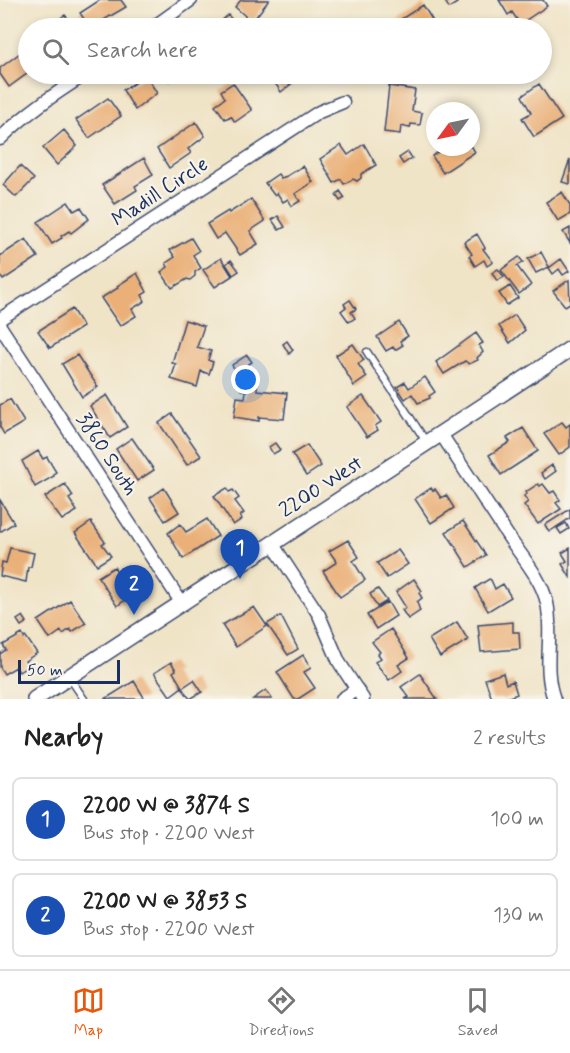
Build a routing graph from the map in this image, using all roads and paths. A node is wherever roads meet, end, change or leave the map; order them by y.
1 (191, 0) edge
2 (166, 18) edge
3 (71, 84) edge
4 (343, 102) dead end
5 (0, 139) edge
6 (0, 319) edge
7 (0, 326) edge
8 (570, 350) edge
9 (367, 352) dead end
10 (441, 434) junction
11 (427, 444) junction
12 (272, 543) junction
13 (181, 603) junction
14 (69, 677) junction
15 (360, 694) edge
16 (35, 699) edge
17 (84, 699) edge
18 (342, 699) edge
19 (554, 699) edge

1 - 2 street
3 - 5 street
4 - 6 street, Madill Circle
7 - 13 street, 3860 South
8 - 10 street, 2200 West
9 - 11 lane
10 - 11 street, 2200 West
10 - 19 street
11 - 12 street, 2200 West
12 - 13 street, 2200 West
12 - 15 street
13 - 14 street, 2200 West
14 - 16 street, 2200 West
14 - 17 lane
15 - 18 street

